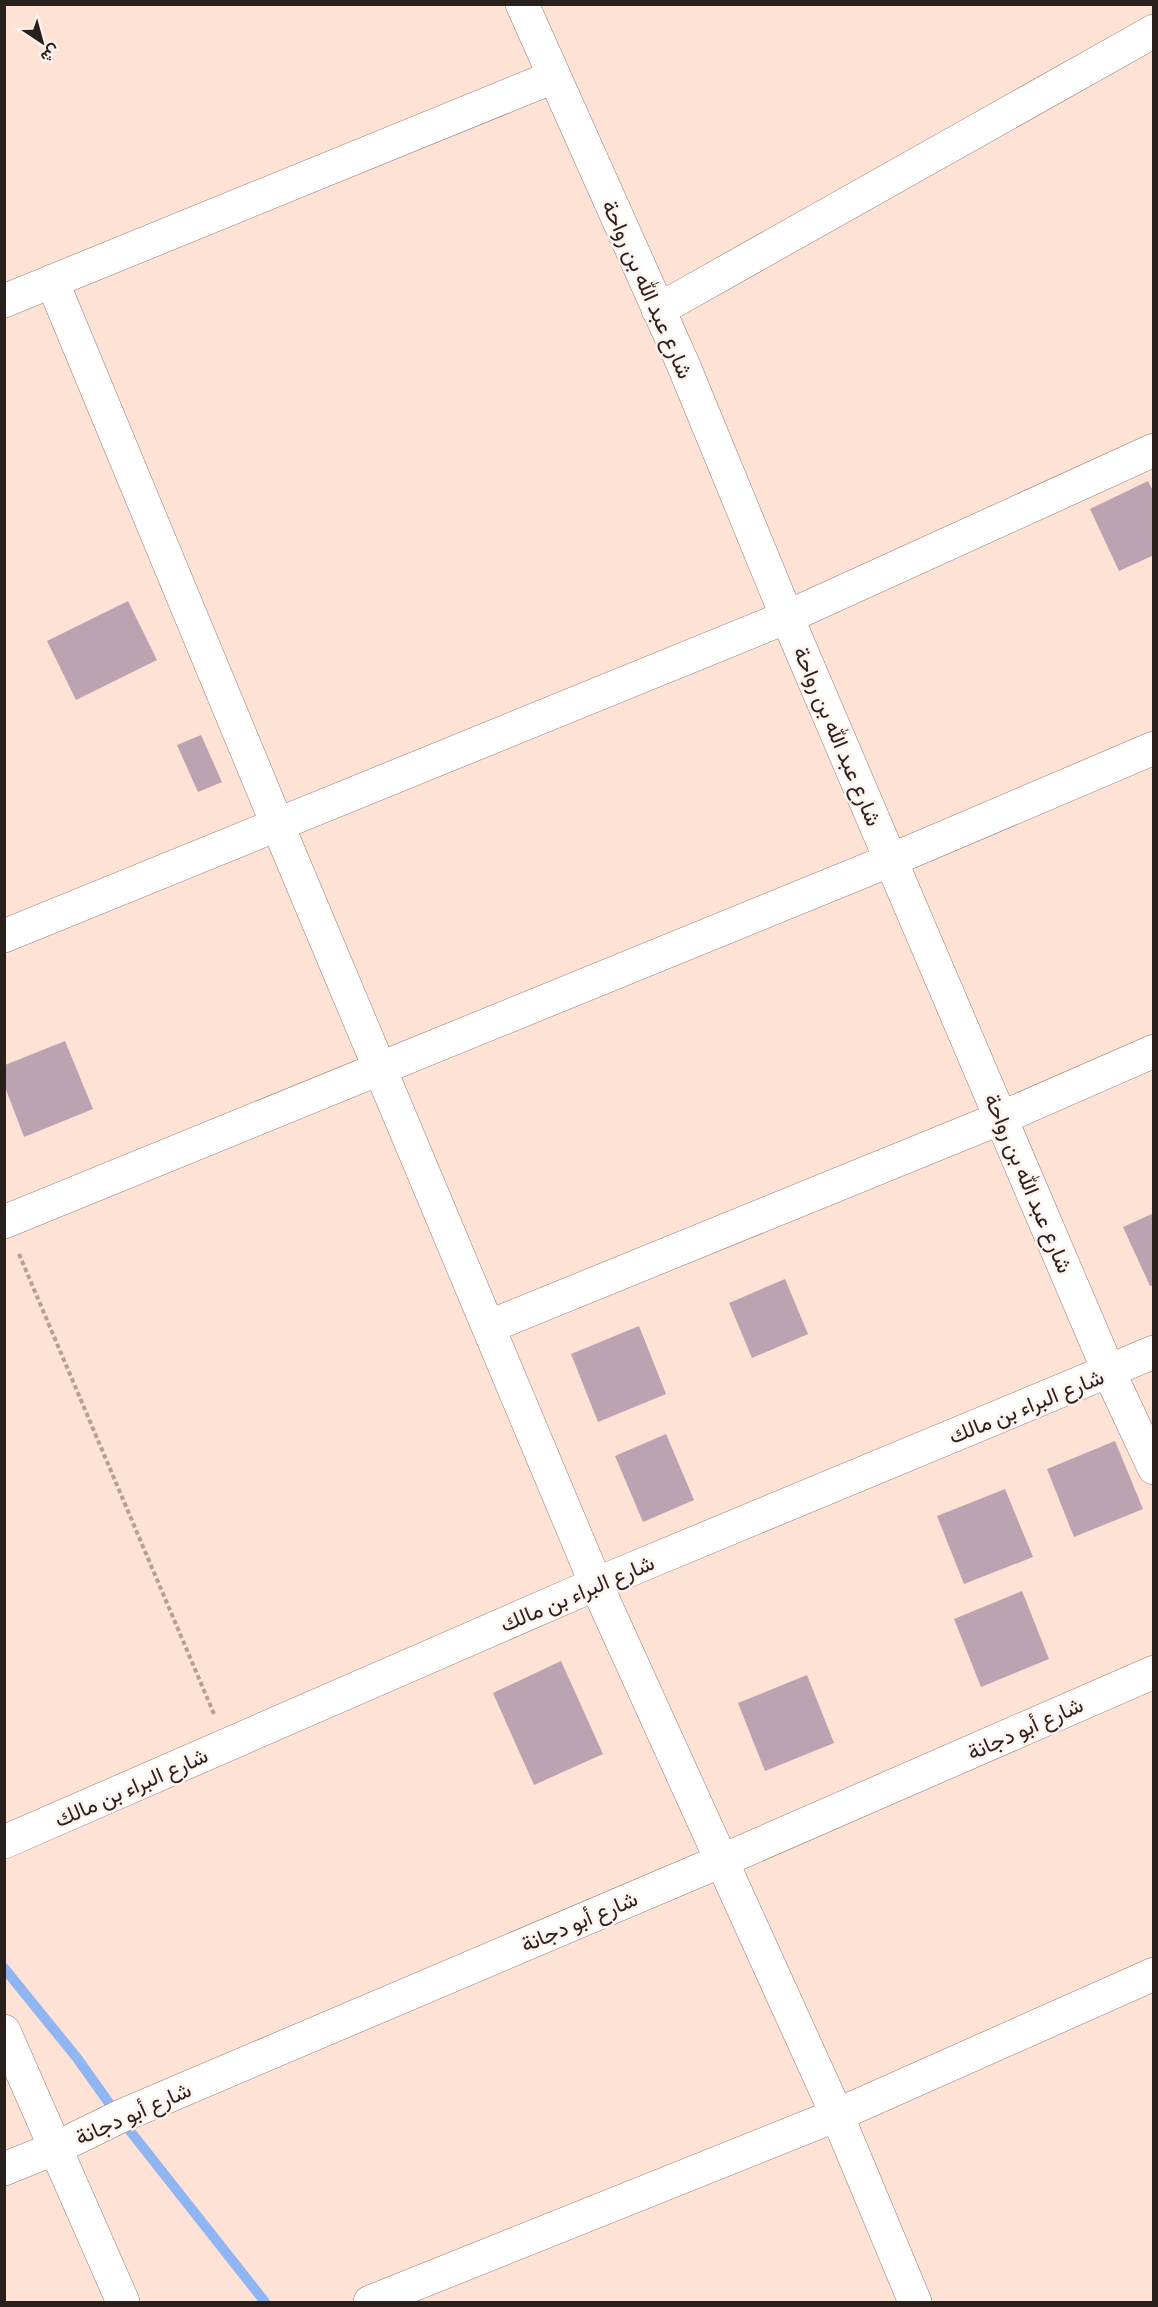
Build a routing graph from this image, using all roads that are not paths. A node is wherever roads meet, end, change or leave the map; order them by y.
1 (522, 4) edge
2 (1154, 31) edge
3 (553, 77) junction
4 (52, 281) junction
5 (4, 301) edge
6 (658, 310) junction
7 (1154, 450) edge
8 (787, 617) junction
9 (1154, 748) edge
10 (278, 826) junction
11 (891, 860) junction
12 (4, 936) edge
13 (1154, 1051) edge
14 (380, 1069) junction
15 (1001, 1118) junction
16 (5, 1222) edge
17 (488, 1327) junction
18 (1154, 1352) edge
19 (1109, 1372) junction
20 (1154, 1468) edge
21 (596, 1584) junction
22 (1154, 1672) edge
23 (4, 1842) edge
24 (721, 1861) junction
25 (1154, 1974) edge
26 (4, 2031) edge
27 (837, 2115) junction
28 (56, 2148) junction
29 (4, 2169) edge
30 (123, 2302) edge
31 (370, 2302) edge
32 (915, 2302) edge

1 - 3 street, شارع عبد الله بن رواحة
2 - 6 street
3 - 4 street
3 - 6 street, شارع عبد الله بن رواحة
4 - 5 street
4 - 10 street
6 - 8 street, شارع عبد الله بن رواحة
7 - 8 street
8 - 10 street
8 - 11 street, شارع عبد الله بن رواحة
9 - 11 street
10 - 12 street
10 - 14 street
11 - 14 street
11 - 15 street, شارع عبد الله بن رواحة
13 - 15 street
14 - 16 street
14 - 17 street
15 - 17 street
15 - 19 street, شارع عبد الله بن رواحة
17 - 21 street
18 - 19 street, شارع البراء بن مالك
19 - 20 street, شارع عبد الله بن رواحة
19 - 21 street, شارع البراء بن مالك
21 - 23 street, شارع البراء بن مالك
21 - 24 street
22 - 24 street, شارع أبو دجانة
24 - 27 street
24 - 28 street, شارع أبو دجانة
25 - 27 street
26 - 28 street
27 - 31 street
27 - 32 street
28 - 29 street, شارع أبو دجانة
28 - 30 street

